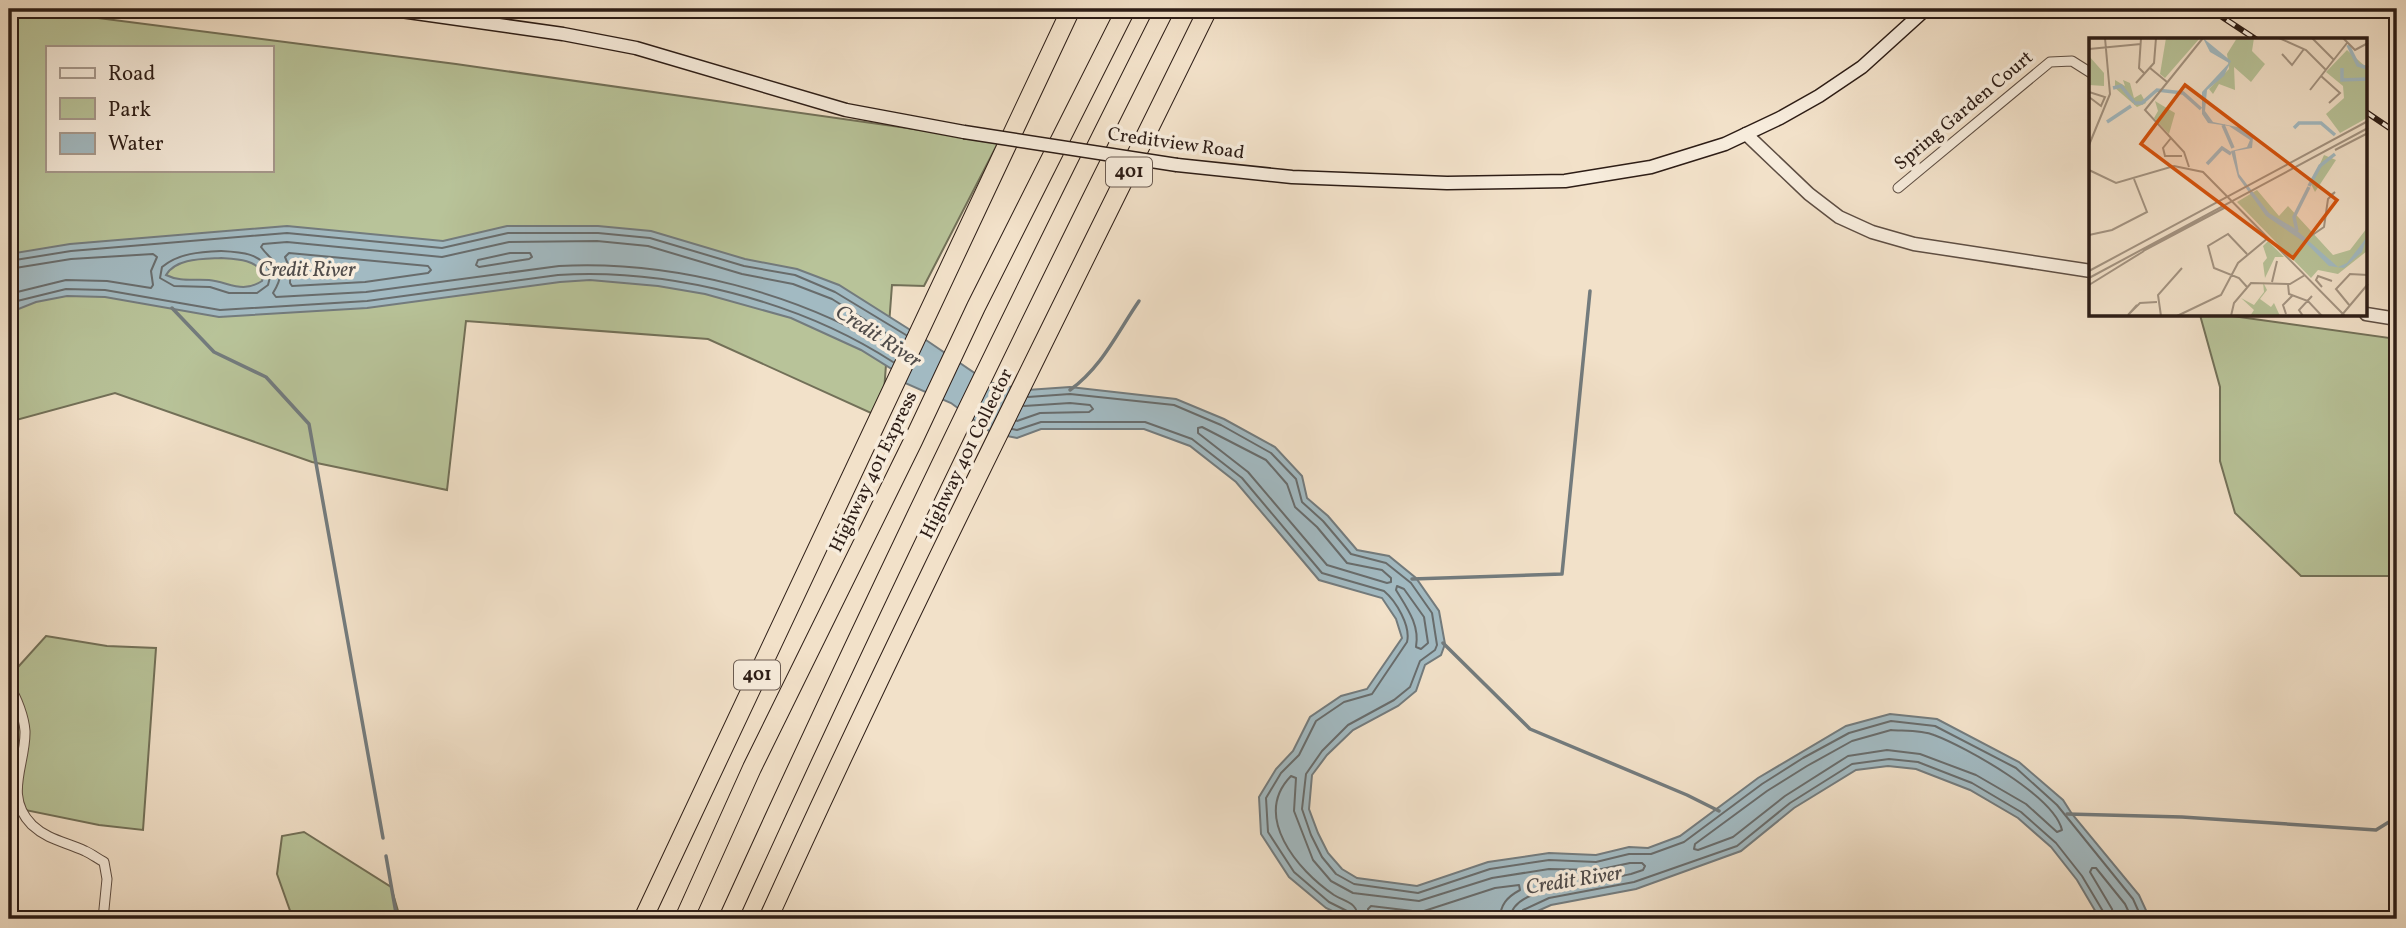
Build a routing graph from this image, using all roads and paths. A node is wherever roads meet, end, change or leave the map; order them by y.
1 (387, 9) edge
2 (1074, 9) edge
3 (1126, 9) edge
4 (1166, 9) edge
5 (1208, 9) edge
6 (1926, 9) edge
7 (415, 10) edge
8 (2089, 72) edge
9 (1746, 134) junction
10 (1898, 188) dead end
11 (2089, 271) edge
12 (2368, 314) edge
13 (2397, 319) edge
14 (9, 685) edge
15 (13, 775) edge
16 (103, 919) edge
17 (643, 919) edge
18 (684, 919) edge
19 (728, 919) edge
20 (768, 919) edge

1 - 7 main road, Creditview Road
2 - 17 highway, 401
3 - 18 highway, Highway 401 Express / 401
4 - 19 highway, 401
5 - 20 highway, Highway 401 Collector / 401
6 - 9 main road, Creditview Road
7 - 9 main road, Creditview Road, bridge
8 - 10 street, Spring Garden Court
9 - 11 main road
12 - 13 main road
14 - 15 street
15 - 16 street

